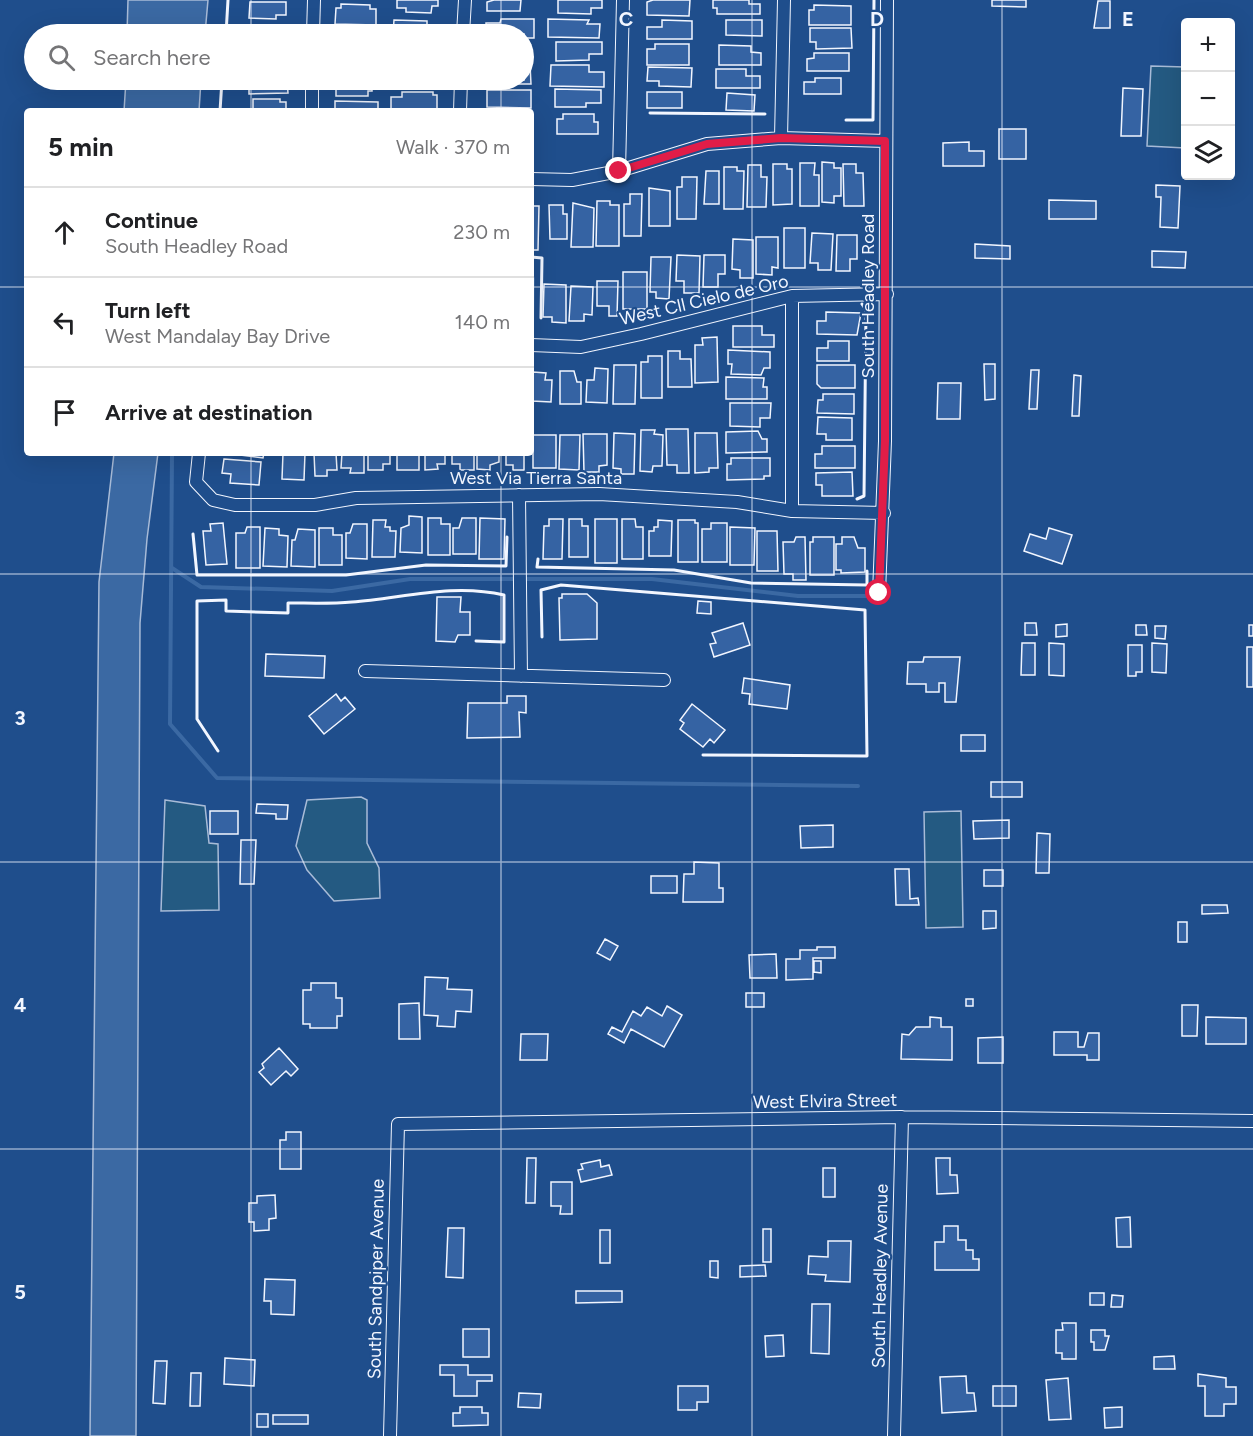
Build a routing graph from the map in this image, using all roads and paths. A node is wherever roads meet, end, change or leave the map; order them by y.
1 (314, 0) edge
2 (465, 0) edge
3 (623, 0) edge
4 (784, 0) edge
5 (887, 0) edge
6 (313, 24) edge
7 (464, 24) edge
8 (312, 90) edge
9 (461, 90) edge
10 (312, 108) edge
11 (460, 108) edge
12 (781, 138) junction
13 (885, 141) junction
14 (619, 171) junction
15 (534, 179) edge
16 (887, 294) junction
17 (792, 296) junction
18 (534, 345) edge
19 (199, 456) edge
20 (519, 495) junction
21 (792, 512) junction
22 (884, 513) junction
23 (879, 593) dead end
24 (365, 670) dead end
25 (521, 676) junction
26 (664, 680) dead end
27 (902, 1118) junction
28 (1253, 1121) edge
29 (398, 1124) joint
30 (390, 1436) edge
31 (894, 1436) edge

1 - 6 street
2 - 7 street
3 - 14 street
4 - 12 street
5 - 13 street, South Headley Road
8 - 10 street
9 - 11 street
12 - 13 street
12 - 14 street
13 - 16 street, South Headley Road
14 - 15 street
16 - 17 street, West Cll Cielo de Oro
16 - 22 street, South Headley Road
17 - 18 street, West Cll Cielo de Oro
17 - 21 street
19 - 20 street, West Via Tierra Santa
20 - 21 street, West Via Tierra Santa
20 - 25 street
21 - 22 street, West Via Tierra Santa
22 - 23 street, South Headley Road
24 - 25 street
25 - 26 street
27 - 28 street, West Elvira Street
27 - 29 street, West Elvira Street
27 - 31 street, South Headley Avenue
29 - 30 street, South Sandpiper Avenue

